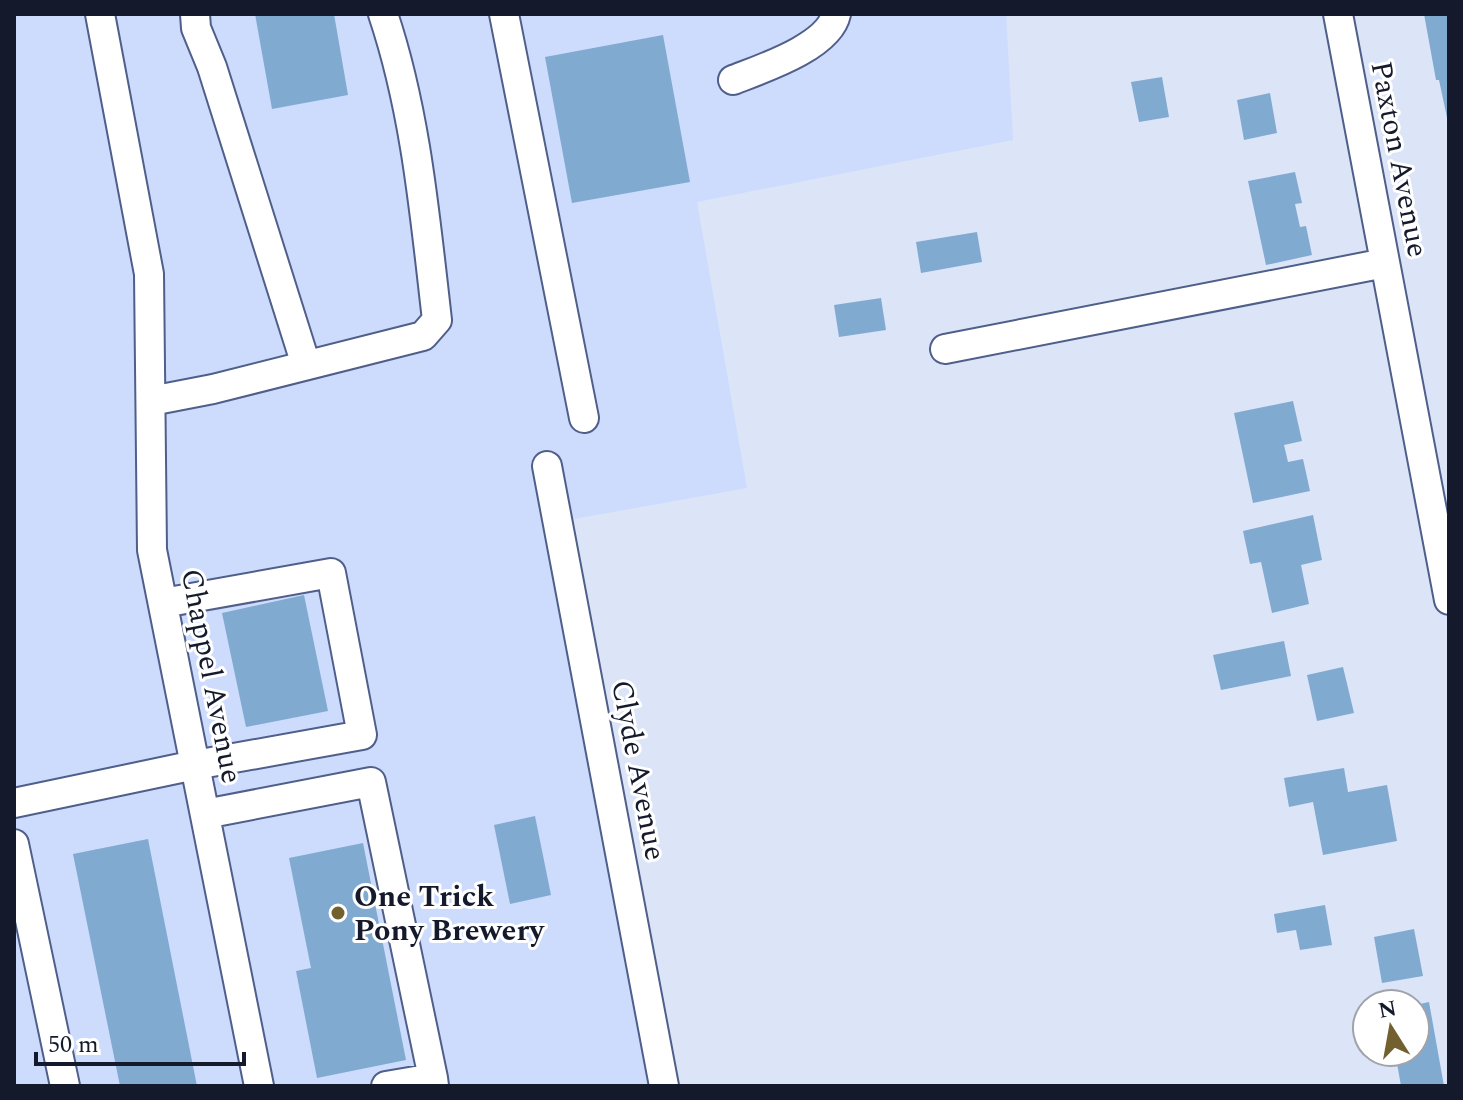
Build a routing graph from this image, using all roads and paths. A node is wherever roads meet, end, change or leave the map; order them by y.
1 (100, 14) edge
2 (195, 14) edge
3 (383, 14) edge
4 (504, 14) edge
5 (836, 14) edge
6 (1338, 14) edge
7 (733, 80) dead end
8 (1385, 263) junction
9 (945, 349) dead end
10 (306, 365) junction
11 (151, 401) junction
12 (584, 418) dead end
13 (547, 466) dead end
14 (1449, 600) edge
15 (163, 603) junction
16 (195, 765) junction
17 (14, 803) edge
18 (205, 814) junction
19 (14, 844) edge
20 (434, 1082) edge
21 (65, 1086) edge
22 (259, 1086) edge
23 (386, 1086) edge
24 (664, 1086) edge

1 - 11 street, Chappel Avenue
2 - 10 street
3 - 10 street
4 - 12 street
5 - 7 street
6 - 8 street, Paxton Avenue
8 - 9 street
8 - 14 street, Paxton Avenue
10 - 11 street
11 - 15 street, Chappel Avenue
13 - 24 street, Clyde Avenue
15 - 16 street, Chappel Avenue
15 - 16 street
16 - 17 street
16 - 18 street, Chappel Avenue
18 - 20 street
18 - 22 street, Chappel Avenue
19 - 21 street
20 - 23 street

